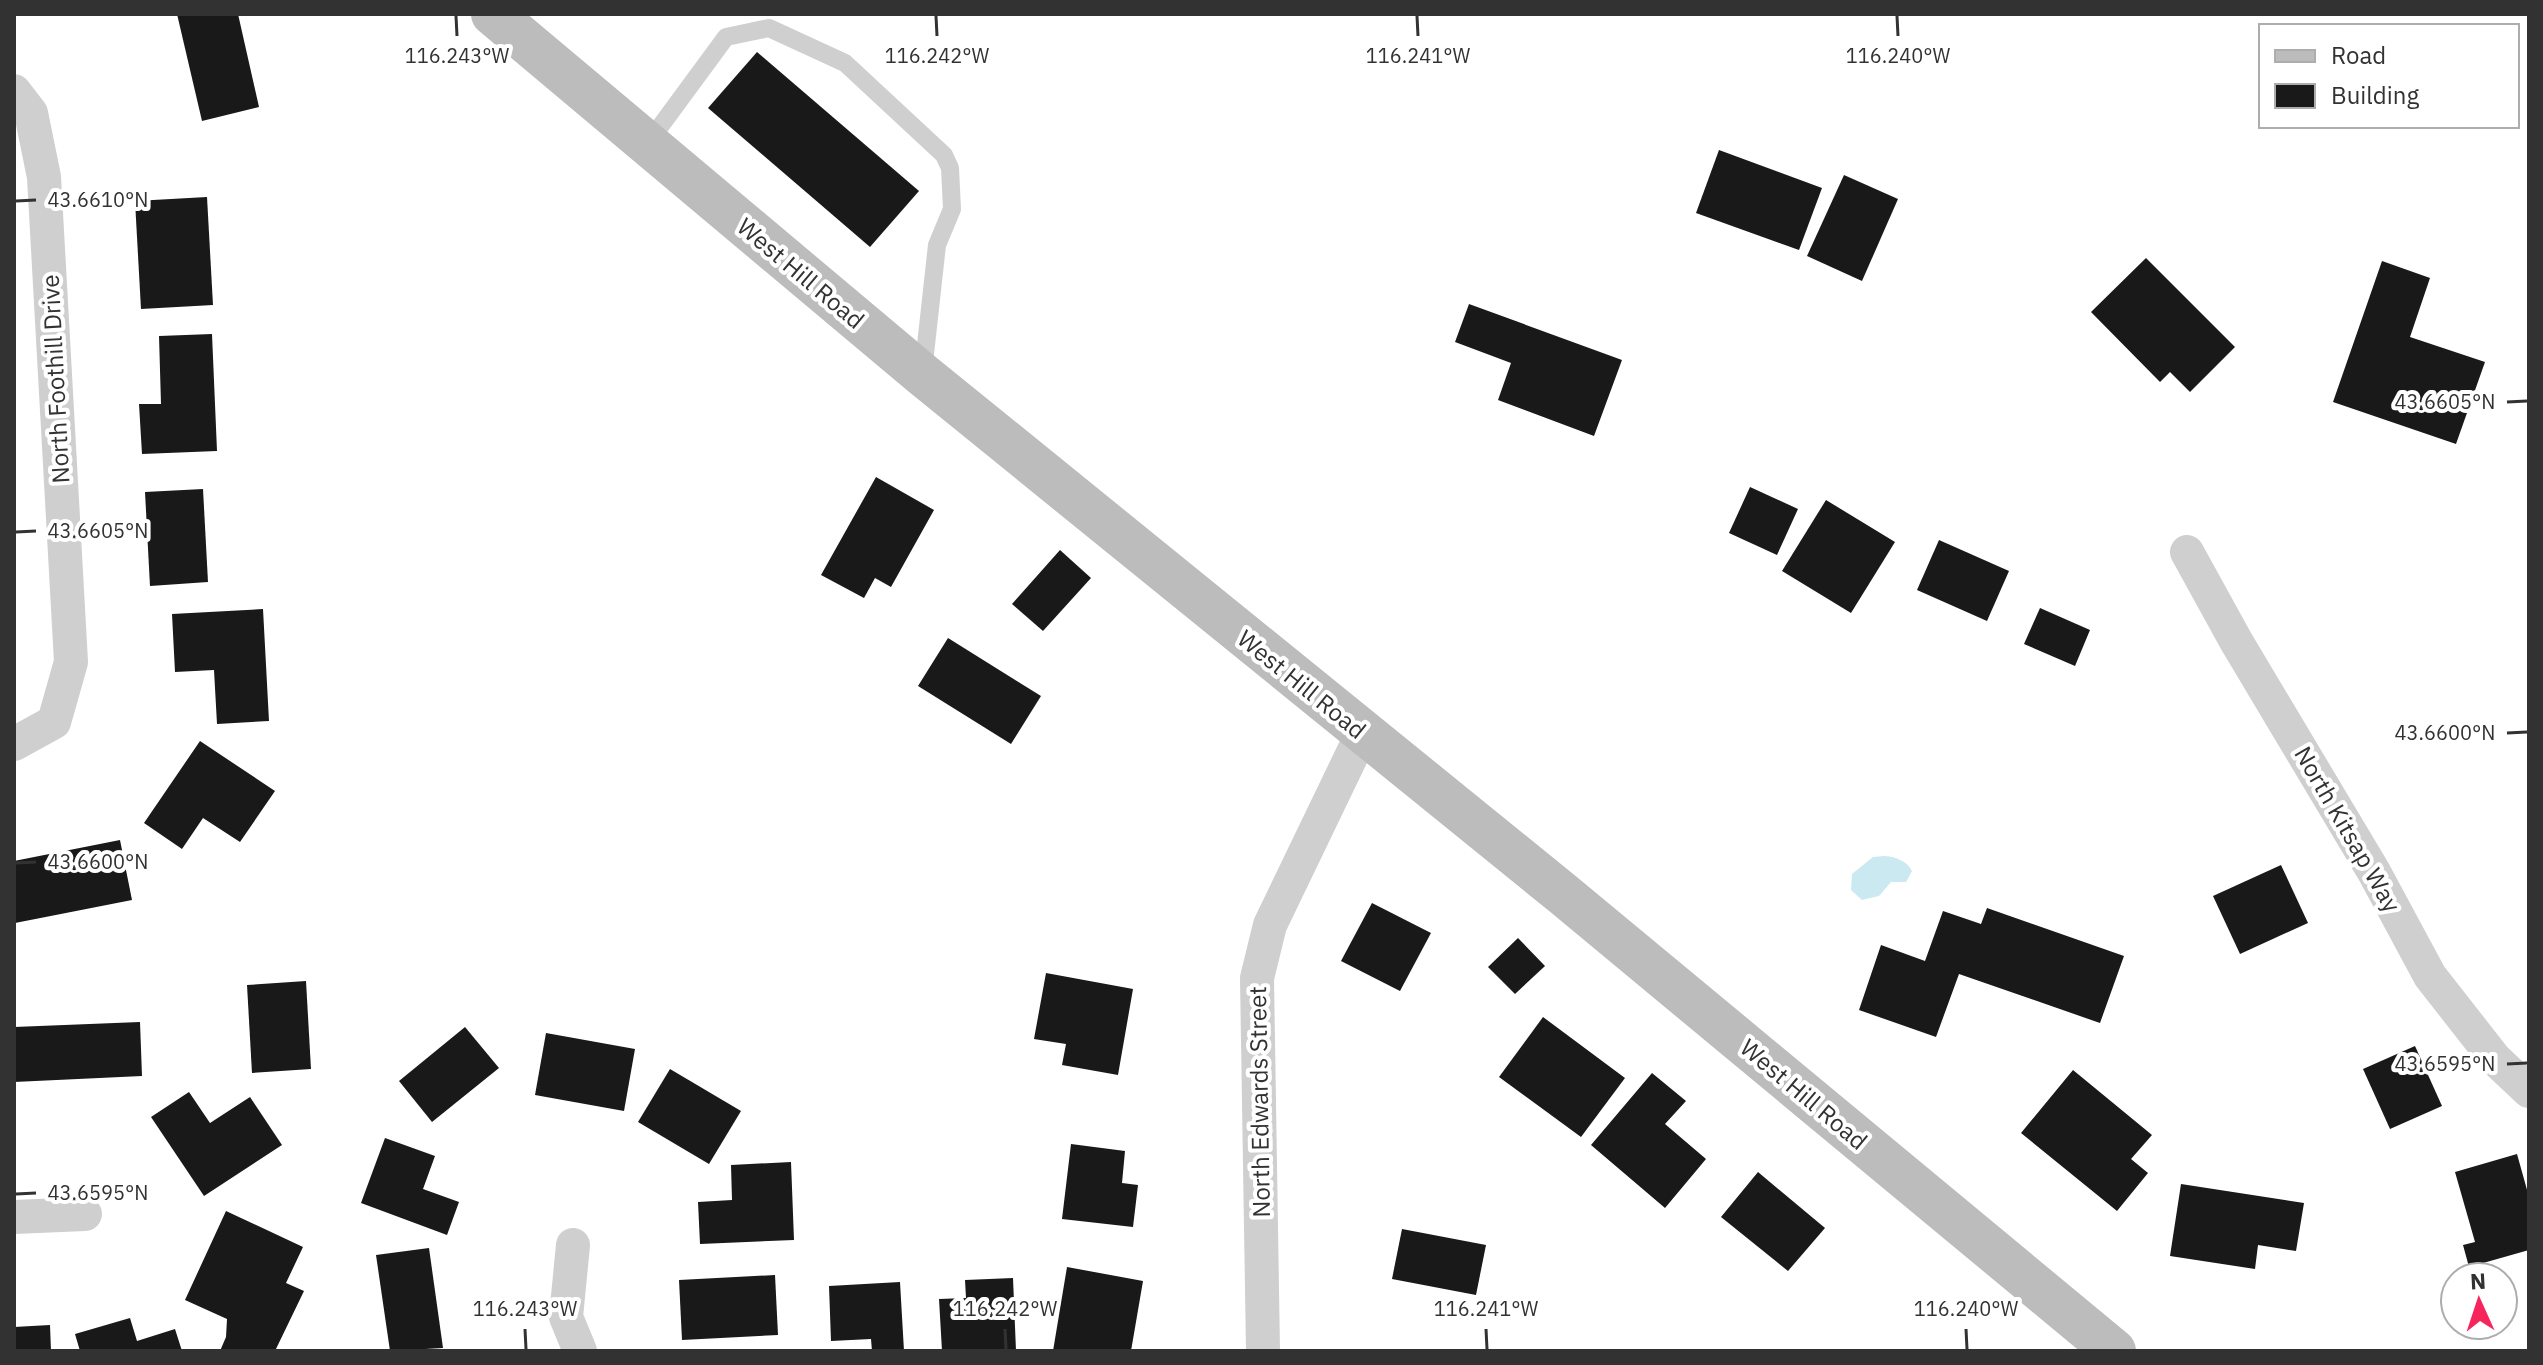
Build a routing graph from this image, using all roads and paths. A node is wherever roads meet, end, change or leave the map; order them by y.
1 (493, 14) edge
2 (14, 91) edge
3 (648, 143) junction
4 (923, 375) junction
5 (2187, 552) dead end
6 (1363, 732) junction
7 (14, 744) edge
8 (2529, 1091) edge
9 (85, 1214) dead end
10 (14, 1217) edge
11 (573, 1245) dead end
12 (580, 1351) edge
13 (1263, 1351) edge
14 (2114, 1351) edge

1 - 3 street, West Hill Road
2 - 7 street, North Foothill Drive
3 - 4 street, West Hill Road
3 - 4 lane
4 - 6 street, West Hill Road
5 - 8 street, North Kitsap Way
6 - 13 street, North Edwards Street
6 - 14 street, West Hill Road
9 - 10 street
11 - 12 street

